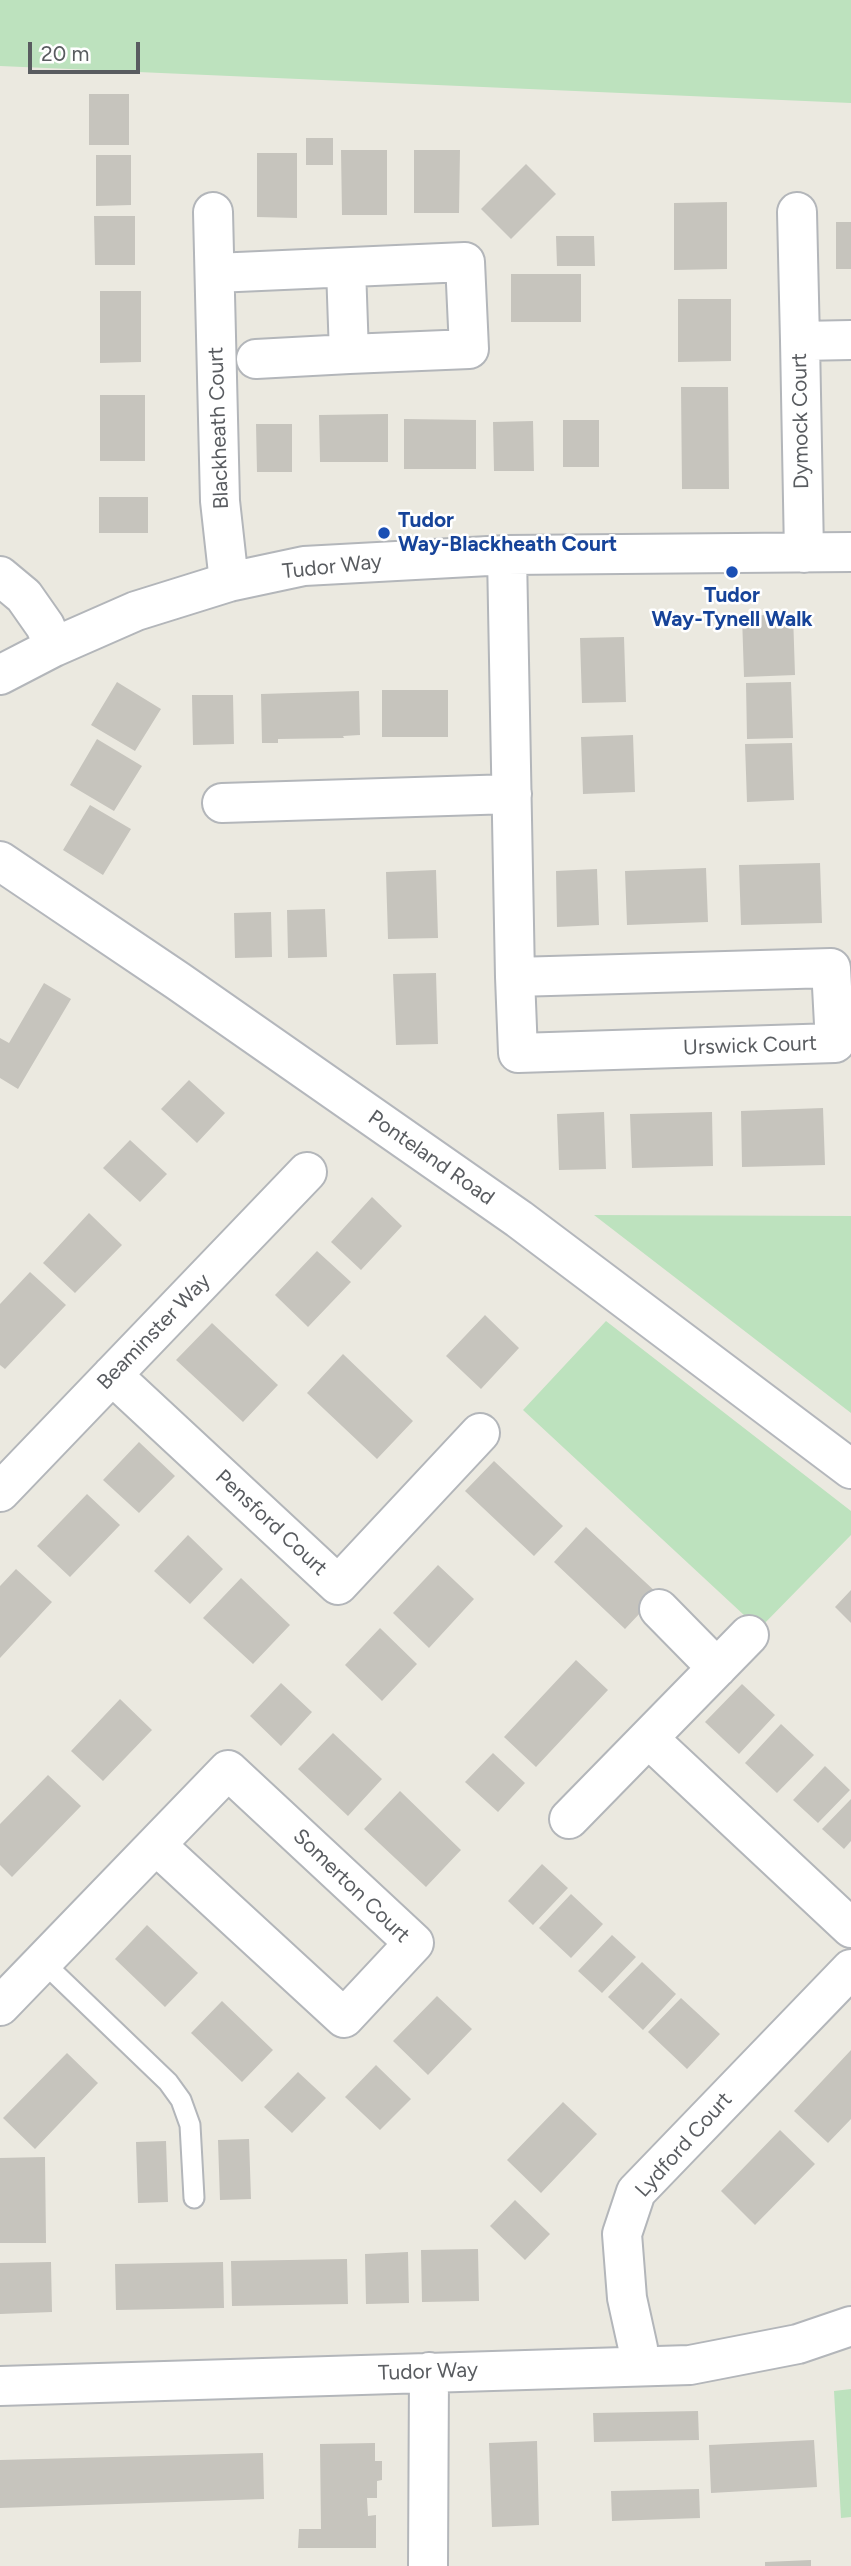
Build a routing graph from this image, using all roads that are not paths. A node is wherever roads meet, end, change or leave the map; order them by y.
1 (213, 212) dead end
2 (797, 212) dead end
3 (345, 268) junction
4 (215, 273) junction
5 (851, 340) edge
6 (800, 341) junction
7 (349, 354) junction
8 (256, 359) dead end
9 (851, 552) edge
10 (804, 553) junction
11 (507, 555) junction
12 (0, 576) edge
13 (229, 582) junction
14 (54, 647) junction
15 (0, 675) edge
16 (512, 794) junction
17 (222, 803) dead end
18 (0, 861) edge
19 (515, 977) junction
20 (307, 1172) dead end
21 (112, 1375) junction
22 (481, 1433) dead end
23 (851, 1469) edge
24 (0, 1492) edge
25 (659, 1609) dead end
26 (749, 1635) dead end
27 (717, 1668) junction
28 (649, 1739) junction
29 (569, 1819) dead end
30 (156, 1845) junction
31 (851, 1928) edge
32 (43, 1961) junction
33 (851, 1969) edge
34 (0, 2006) edge
35 (194, 2198) dead end
36 (851, 2326) edge
37 (639, 2366) junction
38 (429, 2372) junction
39 (0, 2386) edge
40 (428, 2566) edge

1 - 4 street, Blackheath Court
2 - 6 street
3 - 4 street
3 - 7 street
3 - 7 street
4 - 13 street, Blackheath Court
5 - 6 street, Dymock Court
6 - 10 street, Dymock Court
7 - 8 street
9 - 10 street, Tudor Way
10 - 11 street, Tudor Way
11 - 13 street, Tudor Way
11 - 16 street, Urswick Court
12 - 14 street
13 - 14 street, Tudor Way
14 - 15 street, Tudor Way
16 - 17 street
16 - 19 street, Urswick Court
18 - 23 street, Ponteland Road
19 - 19 street, Urswick Court
20 - 21 street, Beaminster Way
21 - 22 street, Pensford Court
21 - 24 street, Beaminster Way
25 - 27 street
26 - 27 street
27 - 28 street
28 - 29 street
28 - 31 street
30 - 30 street, Somerton Court
30 - 32 street, Somerton Court
32 - 34 street, Somerton Court
32 - 35 lane
33 - 37 street, Lydford Court
36 - 37 street, Tudor Way
37 - 38 street, Tudor Way
38 - 39 street, Tudor Way
38 - 40 street

